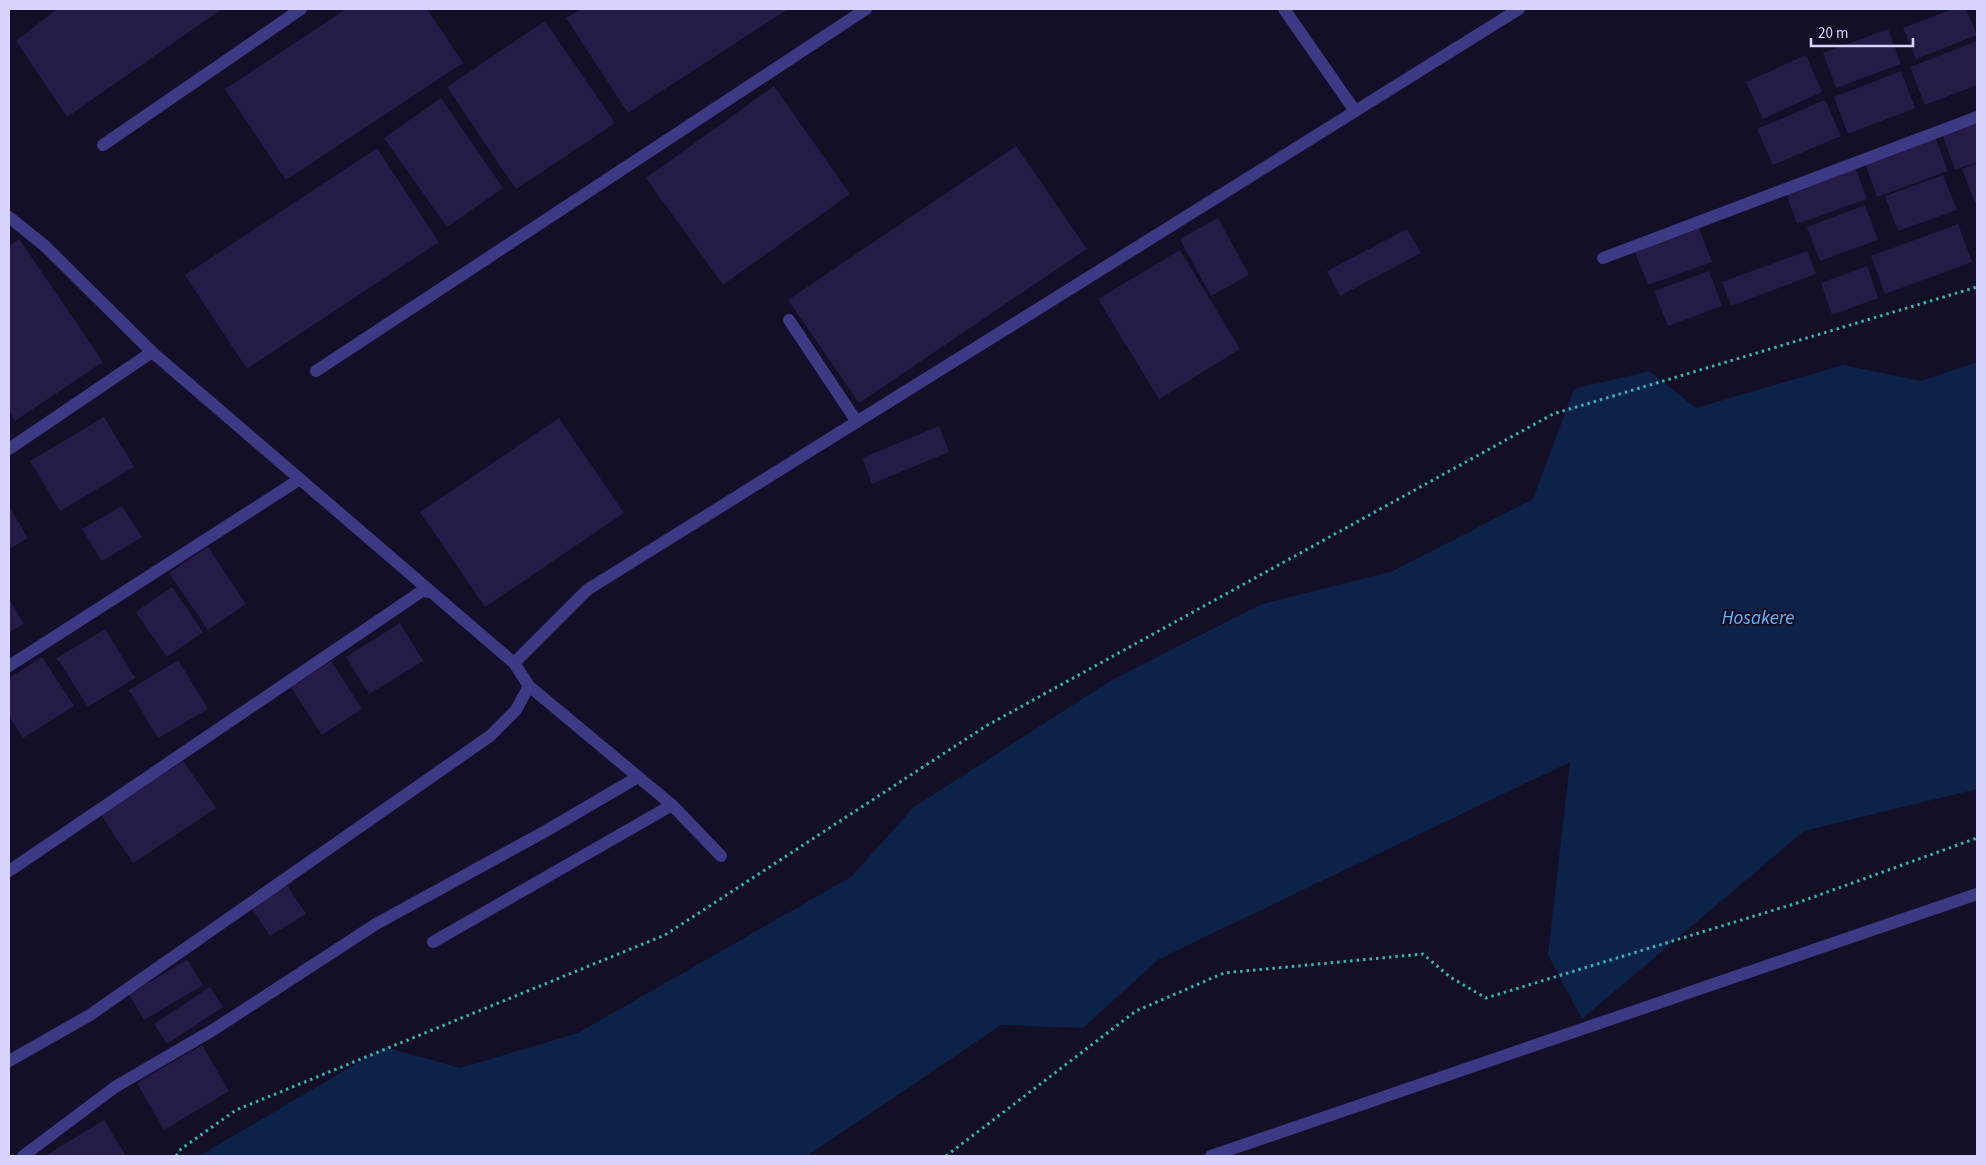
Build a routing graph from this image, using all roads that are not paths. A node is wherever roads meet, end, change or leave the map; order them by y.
1 (301, 9) edge
2 (866, 9) edge
3 (1284, 9) edge
4 (1519, 9) edge
5 (1355, 111) junction
6 (1977, 117) edge
7 (103, 144) dead end
8 (9, 218) edge
9 (1603, 258) dead end
10 (789, 320) dead end
11 (152, 352) junction
12 (316, 371) dead end
13 (857, 422) junction
14 (9, 449) edge
15 (300, 479) junction
16 (430, 592) junction
17 (514, 663) junction
18 (9, 666) edge
19 (529, 686) junction
20 (638, 777) junction
21 (672, 805) junction
22 (720, 856) dead end
23 (9, 871) edge
24 (1977, 894) edge
25 (433, 942) dead end
26 (9, 1061) edge
27 (23, 1156) edge
28 (1211, 1156) edge

1 - 7 street
2 - 12 street
3 - 5 street
4 - 5 street
5 - 13 street
6 - 9 street
8 - 11 street
10 - 13 street
11 - 14 street
11 - 15 street
13 - 17 street
15 - 16 street
15 - 18 street
16 - 17 street
16 - 23 street
17 - 19 street
19 - 20 street
19 - 26 street
20 - 21 street
20 - 27 street
21 - 22 street
21 - 25 street
24 - 28 street

